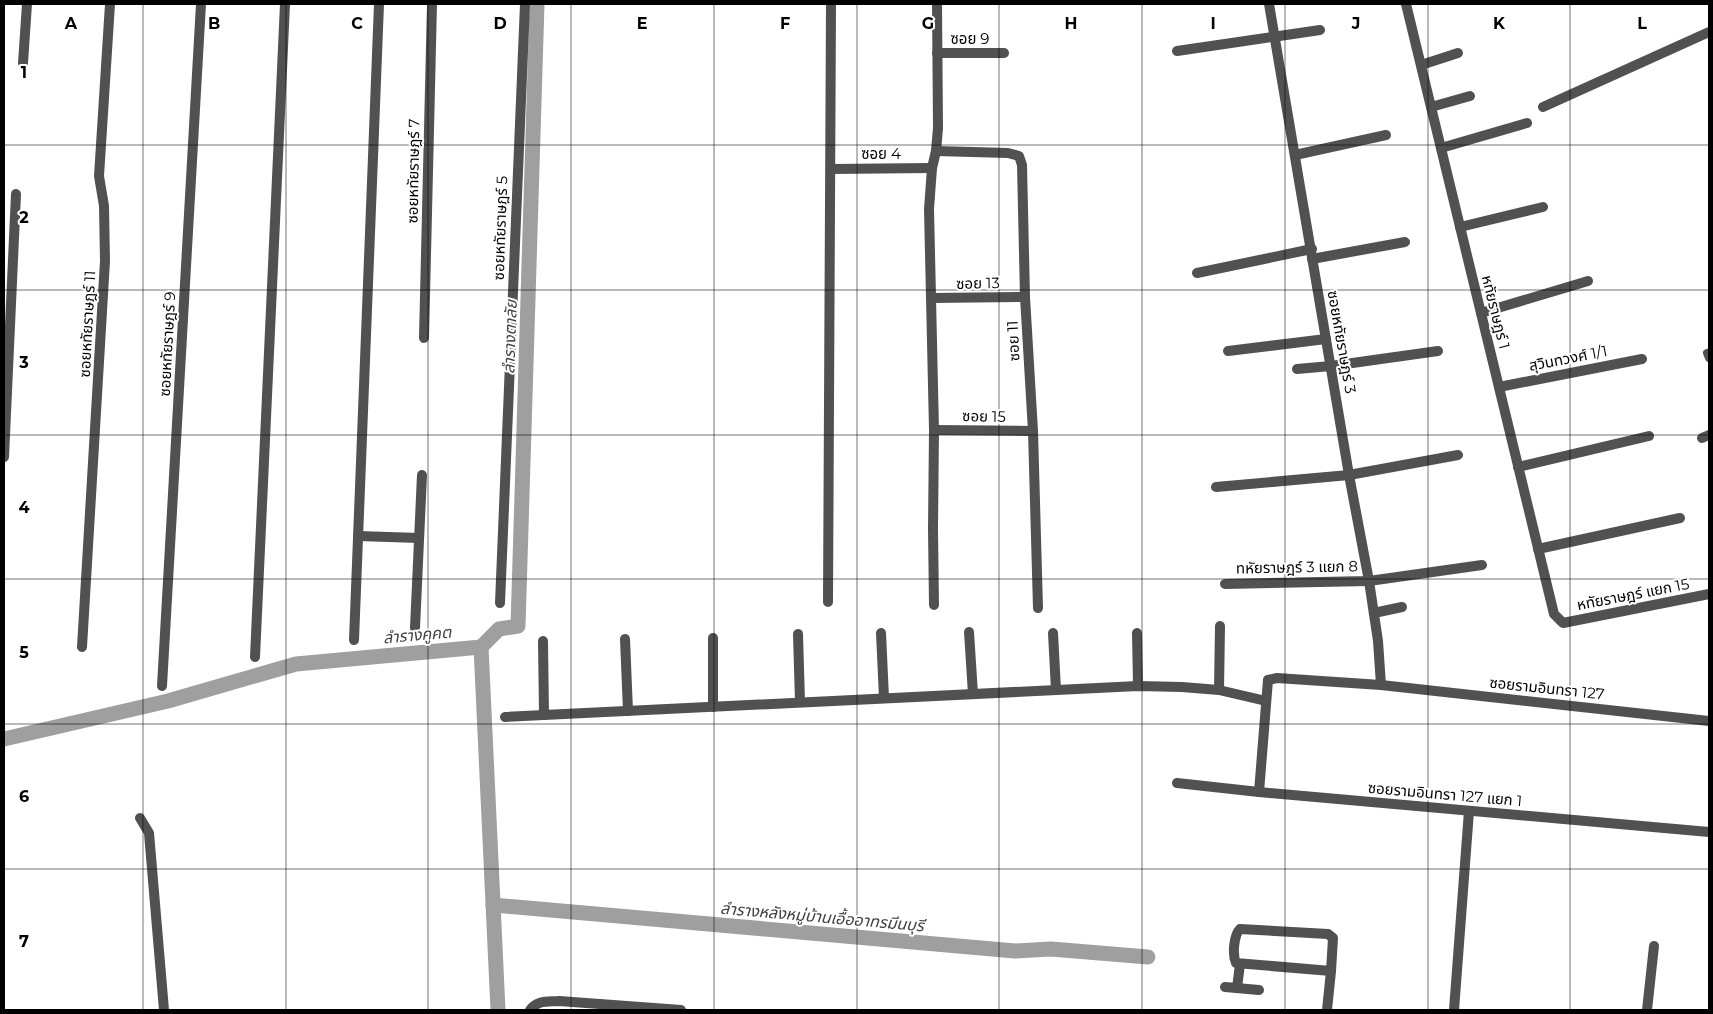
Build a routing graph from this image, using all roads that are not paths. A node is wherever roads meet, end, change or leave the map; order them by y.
1 (27, 4) edge
2 (110, 4) edge
3 (201, 4) edge
4 (286, 4) edge
5 (379, 4) edge
6 (432, 4) edge
7 (525, 4) edge
8 (831, 4) edge
9 (937, 4) edge
10 (1268, 4) edge
11 (1406, 4) edge
12 (1320, 30) dead end
13 (1709, 32) edge
14 (1274, 37) junction
15 (1177, 51) dead end
16 (937, 53) junction
17 (1004, 53) dead end
18 (1458, 53) dead end
19 (23, 63) dead end
20 (1421, 65) junction
21 (1470, 96) dead end
22 (1431, 107) junction
23 (1543, 107) dead end
24 (1527, 123) dead end
25 (1386, 136) dead end
26 (1441, 148) junction
27 (936, 151) junction
28 (1295, 155) junction
29 (831, 168) junction
30 (932, 168) junction
31 (16, 194) dead end
32 (1543, 207) dead end
33 (1460, 227) junction
34 (1405, 242) dead end
35 (1312, 254) junction
36 (1197, 273) dead end
37 (1588, 281) dead end
38 (1026, 297) junction
39 (932, 298) junction
40 (1481, 313) junction
41 (424, 338) dead end
42 (1326, 339) junction
43 (1228, 351) dead end
44 (1438, 351) dead end
45 (1642, 358) dead end
46 (1330, 366) junction
47 (1297, 369) dead end
48 (1499, 387) junction
49 (5, 425) edge
50 (934, 430) junction
51 (1033, 431) junction
52 (1649, 436) dead end
53 (1458, 455) dead end
54 (4, 458) edge
55 (1518, 467) junction
56 (422, 475) dead end
57 (1349, 475) junction
58 (1216, 487) dead end
59 (1680, 518) dead end
60 (358, 536) junction
61 (418, 538) junction
62 (1538, 549) junction
63 (1482, 565) dead end
64 (1369, 581) junction
65 (1225, 584) dead end
66 (1709, 594) edge
67 (828, 602) dead end
68 (500, 603) dead end
69 (934, 605) dead end
70 (1402, 607) dead end
71 (1038, 608) dead end
72 (1374, 613) junction
73 (1563, 623) joint
74 (1220, 626) dead end
75 (415, 628) dead end
76 (969, 632) dead end
77 (881, 633) dead end
78 (1053, 633) dead end
79 (798, 634) dead end
80 (1137, 634) dead end
81 (713, 638) dead end
82 (625, 639) dead end
83 (354, 640) dead end
84 (543, 642) dead end
85 (82, 647) dead end
86 (254, 657) dead end
87 (1381, 685) junction
88 (162, 686) dead end
89 (1138, 686) junction
90 (1056, 690) junction
91 (1219, 690) junction
92 (973, 694) junction
93 (884, 698) junction
94 (1266, 701) junction
95 (800, 702) junction
96 (713, 707) junction
97 (628, 711) junction
98 (544, 715) junction
99 (505, 717) dead end
100 (1709, 721) edge
101 (1177, 783) dead end
102 (1260, 792) junction
103 (1469, 811) junction
104 (140, 818) dead end
105 (1709, 832) edge
106 (1654, 946) dead end
107 (1240, 964) junction
108 (1331, 971) junction
109 (1225, 986) dead end
110 (1237, 988) junction
111 (1259, 990) dead end
112 (164, 1010) edge
113 (530, 1010) edge
114 (682, 1010) edge
115 (1327, 1010) edge
116 (1454, 1010) edge
117 (1647, 1010) edge

1 - 19 street
2 - 85 street, ซอยหทัยราษฎร์ 11
3 - 88 street, ซอยหทัยราษฎร์ 9
4 - 86 street
5 - 60 street
6 - 41 street, ซอยหทัยราษฎร์ 7
7 - 68 street, ซอยหทัยราษฎร์ 5
8 - 29 street
9 - 16 street
10 - 14 street, ซอยหทัยราษฎร์ 3
11 - 20 street, หทัยราษฎร์ 1
12 - 14 street
13 - 23 street
14 - 15 street
14 - 28 street, ซอยหทัยราษฎร์ 3
16 - 17 street, ซอย 9
16 - 27 street
18 - 20 street
20 - 22 street, หทัยราษฎร์ 1
21 - 22 street
22 - 26 street, หทัยราษฎร์ 1
24 - 26 street
25 - 28 street
26 - 33 street, หทัยราษฎร์ 1
27 - 30 street
27 - 38 street, ซอย 11
28 - 35 street, ซอยหทัยราษฎร์ 3
29 - 30 street, ซอย 4
29 - 67 street
30 - 39 street
31 - 49 street
32 - 33 street
33 - 40 street, หทัยราษฎร์ 1
34 - 35 street
35 - 36 street
35 - 42 street, ซอยหทัยราษฎร์ 3
37 - 40 street
38 - 39 street, ซอย 13
38 - 51 street, ซอย 11
39 - 50 street
40 - 48 street, หทัยราษฎร์ 1
42 - 43 street
42 - 46 street, ซอยหทัยราษฎร์ 3
44 - 46 street
45 - 48 street, สุวินทวงศ์ 1/1
46 - 47 street
46 - 57 street, ซอยหทัยราษฎร์ 3
48 - 55 street, หทัยราษฎร์ 1
49 - 54 street
50 - 51 street, ซอย 15
50 - 69 street
51 - 71 street, ซอย 11
52 - 55 street
53 - 57 street
55 - 62 street, หทัยราษฎร์ 1
56 - 61 street
57 - 58 street
57 - 64 street, ซอยหทัยราษฎร์ 3
59 - 62 street
60 - 61 street
60 - 83 street
61 - 75 street
62 - 73 street, หทัยราษฎร์ 1
63 - 64 street, ทหัยราษฎร์ 3 แยก 8
64 - 65 street, ทหัยราษฎร์ 3 แยก 8
64 - 72 street, ซอยหทัยราษฎร์ 3
66 - 73 street, หทัยราษฎร์ แยก 15
70 - 72 street
72 - 87 street, ซอยหทัยราษฎร์ 3
74 - 91 street
76 - 92 street
77 - 93 street
78 - 90 street
79 - 95 street
80 - 89 street
81 - 96 street
82 - 97 street
84 - 98 street
87 - 94 street, ซอยรามอินทรา 127
87 - 100 street, ซอยรามอินทรา 127
89 - 90 street
89 - 91 street
90 - 92 street
91 - 94 street
92 - 93 street
93 - 95 street
94 - 102 street
95 - 96 street
96 - 97 street
97 - 98 street
98 - 99 street
101 - 102 street, ซอยรามอินทรา 127 แยก 1
102 - 103 street, ซอยรามอินทรา 127 แยก 1
103 - 105 street, ซอยรามอินทรา 127 แยก 1
103 - 116 street
104 - 112 street
106 - 117 street
107 - 108 street
107 - 108 street
107 - 110 street
108 - 115 street
109 - 110 street
110 - 111 street
113 - 114 street

